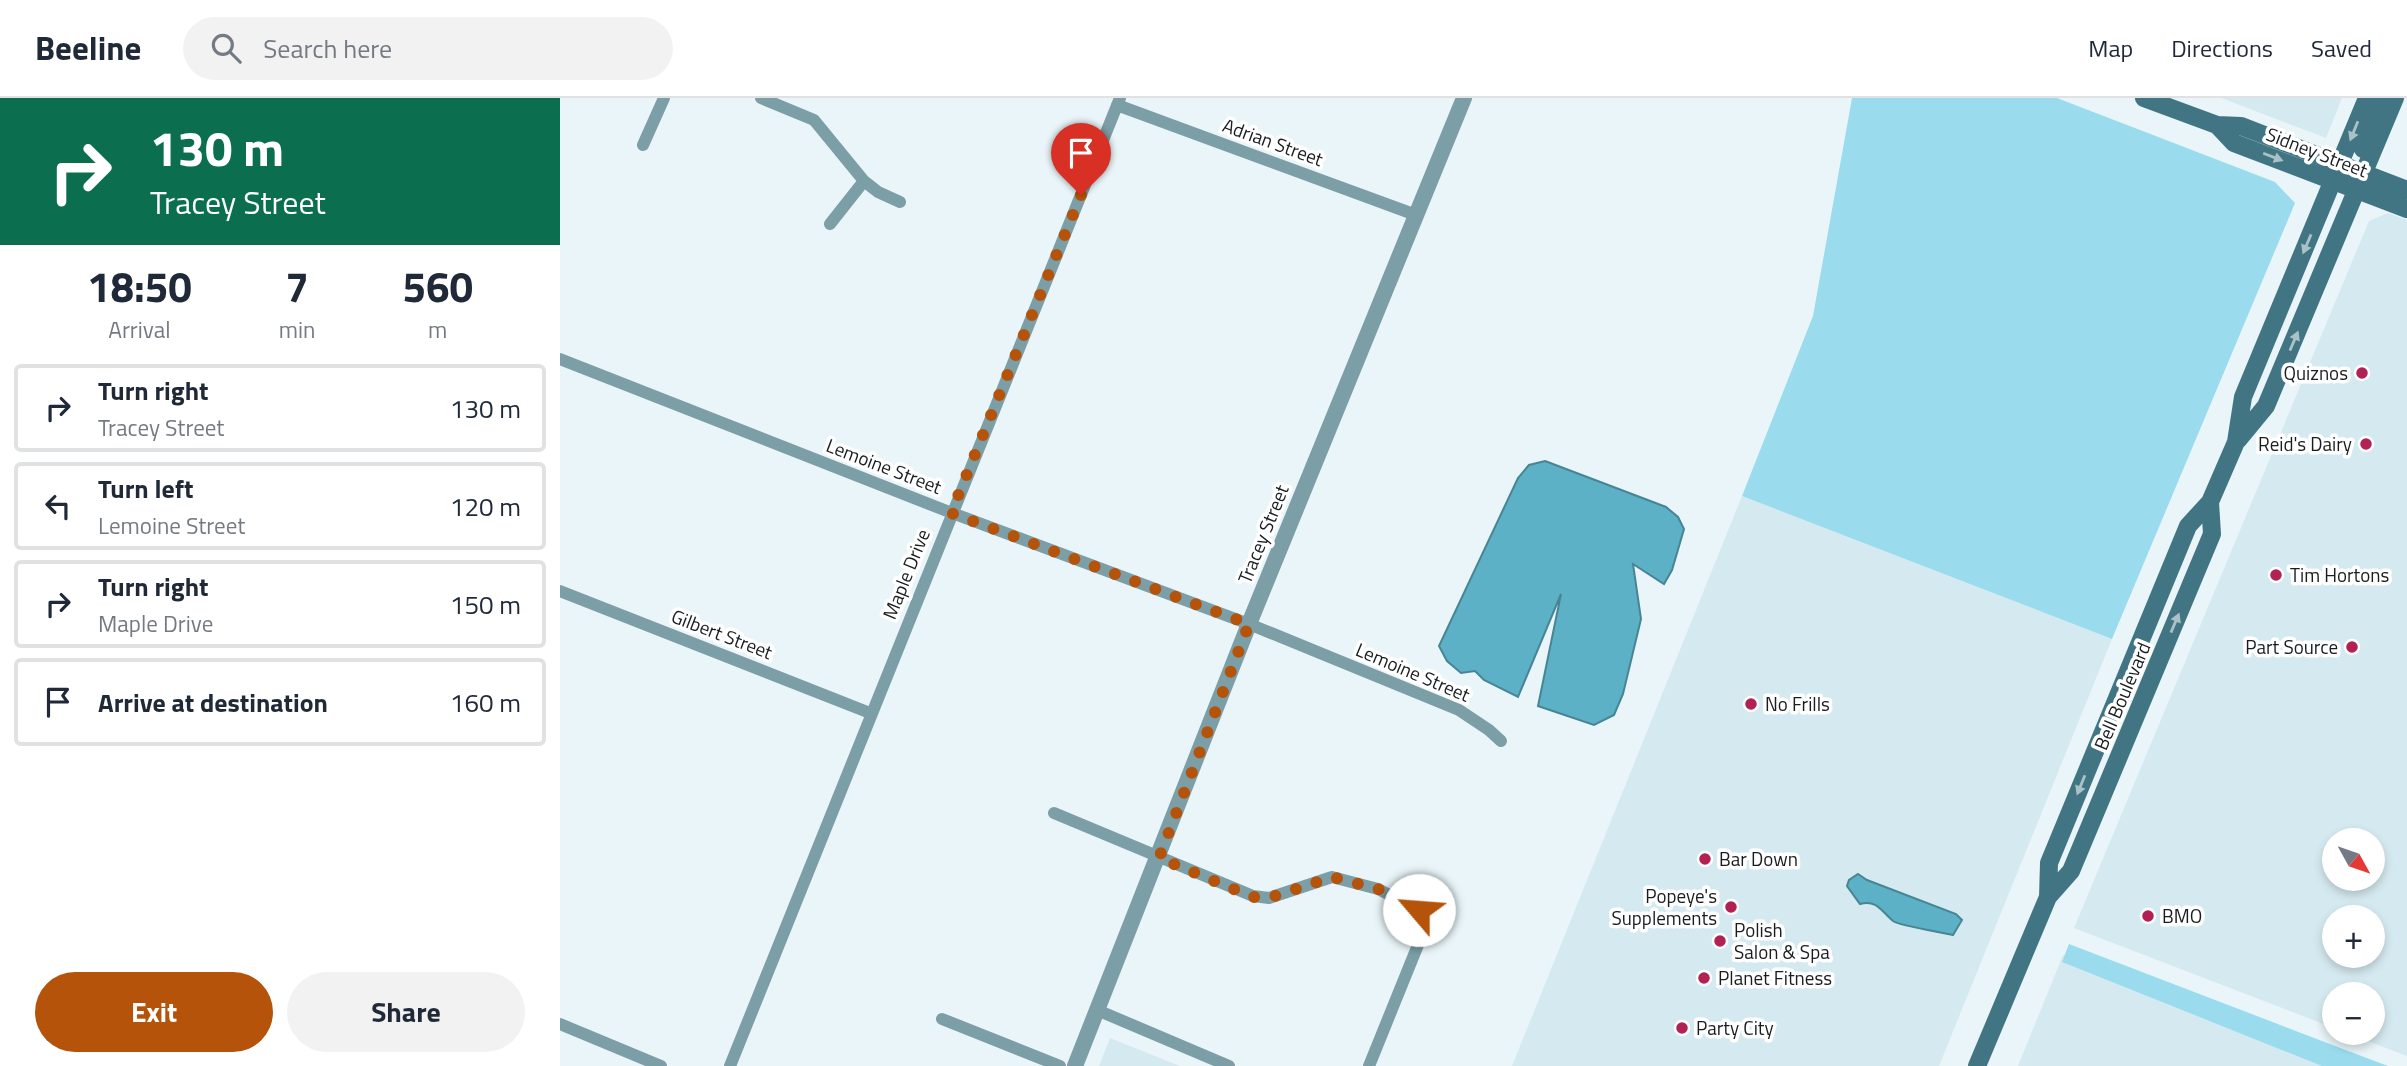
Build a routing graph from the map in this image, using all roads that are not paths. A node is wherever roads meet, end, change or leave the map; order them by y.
1 (664, 98) edge
2 (761, 98) edge
3 (1464, 98) edge
4 (2144, 98) edge
5 (2367, 98) edge
6 (2381, 98) edge
7 (2395, 98) edge
8 (1119, 101) edge
9 (643, 145) dead end
10 (2351, 176) junction
11 (864, 181) junction
12 (2407, 190) edge
13 (900, 202) dead end
14 (2407, 209) edge
15 (1416, 215) junction
16 (830, 224) dead end
17 (560, 359) edge
18 (2236, 442) junction
19 (2210, 502) junction
20 (951, 513) junction
21 (560, 591) edge
22 (1249, 624) junction
23 (870, 713) junction
24 (1501, 741) dead end
25 (1054, 813) dead end
26 (1159, 858) junction
27 (2048, 897) junction
28 (1097, 1010) junction
29 (942, 1019) dead end
30 (560, 1024) edge
31 (661, 1066) edge
32 (730, 1066) edge
33 (1060, 1066) edge
34 (1075, 1066) edge
35 (1230, 1066) edge
36 (1369, 1066) edge
37 (1977, 1066) edge

1 - 9 street
2 - 11 street
3 - 15 street, Tracey Street
4 - 10 main road, Sidney Street
5 -> 10 main road, Bell Boulevard
6 - 10 main road
7 - 10 main road, Bell Boulevard
8 - 15 street, Adrian Street
8 - 20 street, Maple Drive
10 - 12 main road, Sidney Street
10 - 14 main road, Sidney Street
10 -> 18 main road, Bell Boulevard
18 -> 10 main road, Bell Boulevard
11 - 13 street
11 - 16 street
15 - 22 street, Tracey Street
17 - 20 street, Lemoine Street
18 - 19 main road, Bell Boulevard
19 -> 27 main road, Bell Boulevard
27 -> 19 main road, Bell Boulevard
20 - 22 street, Lemoine Street
20 - 23 street, Maple Drive
21 - 23 street, Gilbert Street
22 - 24 street, Lemoine Street
22 - 26 street, Tracey Street
23 - 32 street, Maple Drive
25 - 26 street
26 - 28 street, Tracey Street
26 - 36 street
27 - 37 main road, Bell Boulevard
28 - 34 street, Tracey Street
28 - 35 street
29 - 33 street
30 - 31 street

